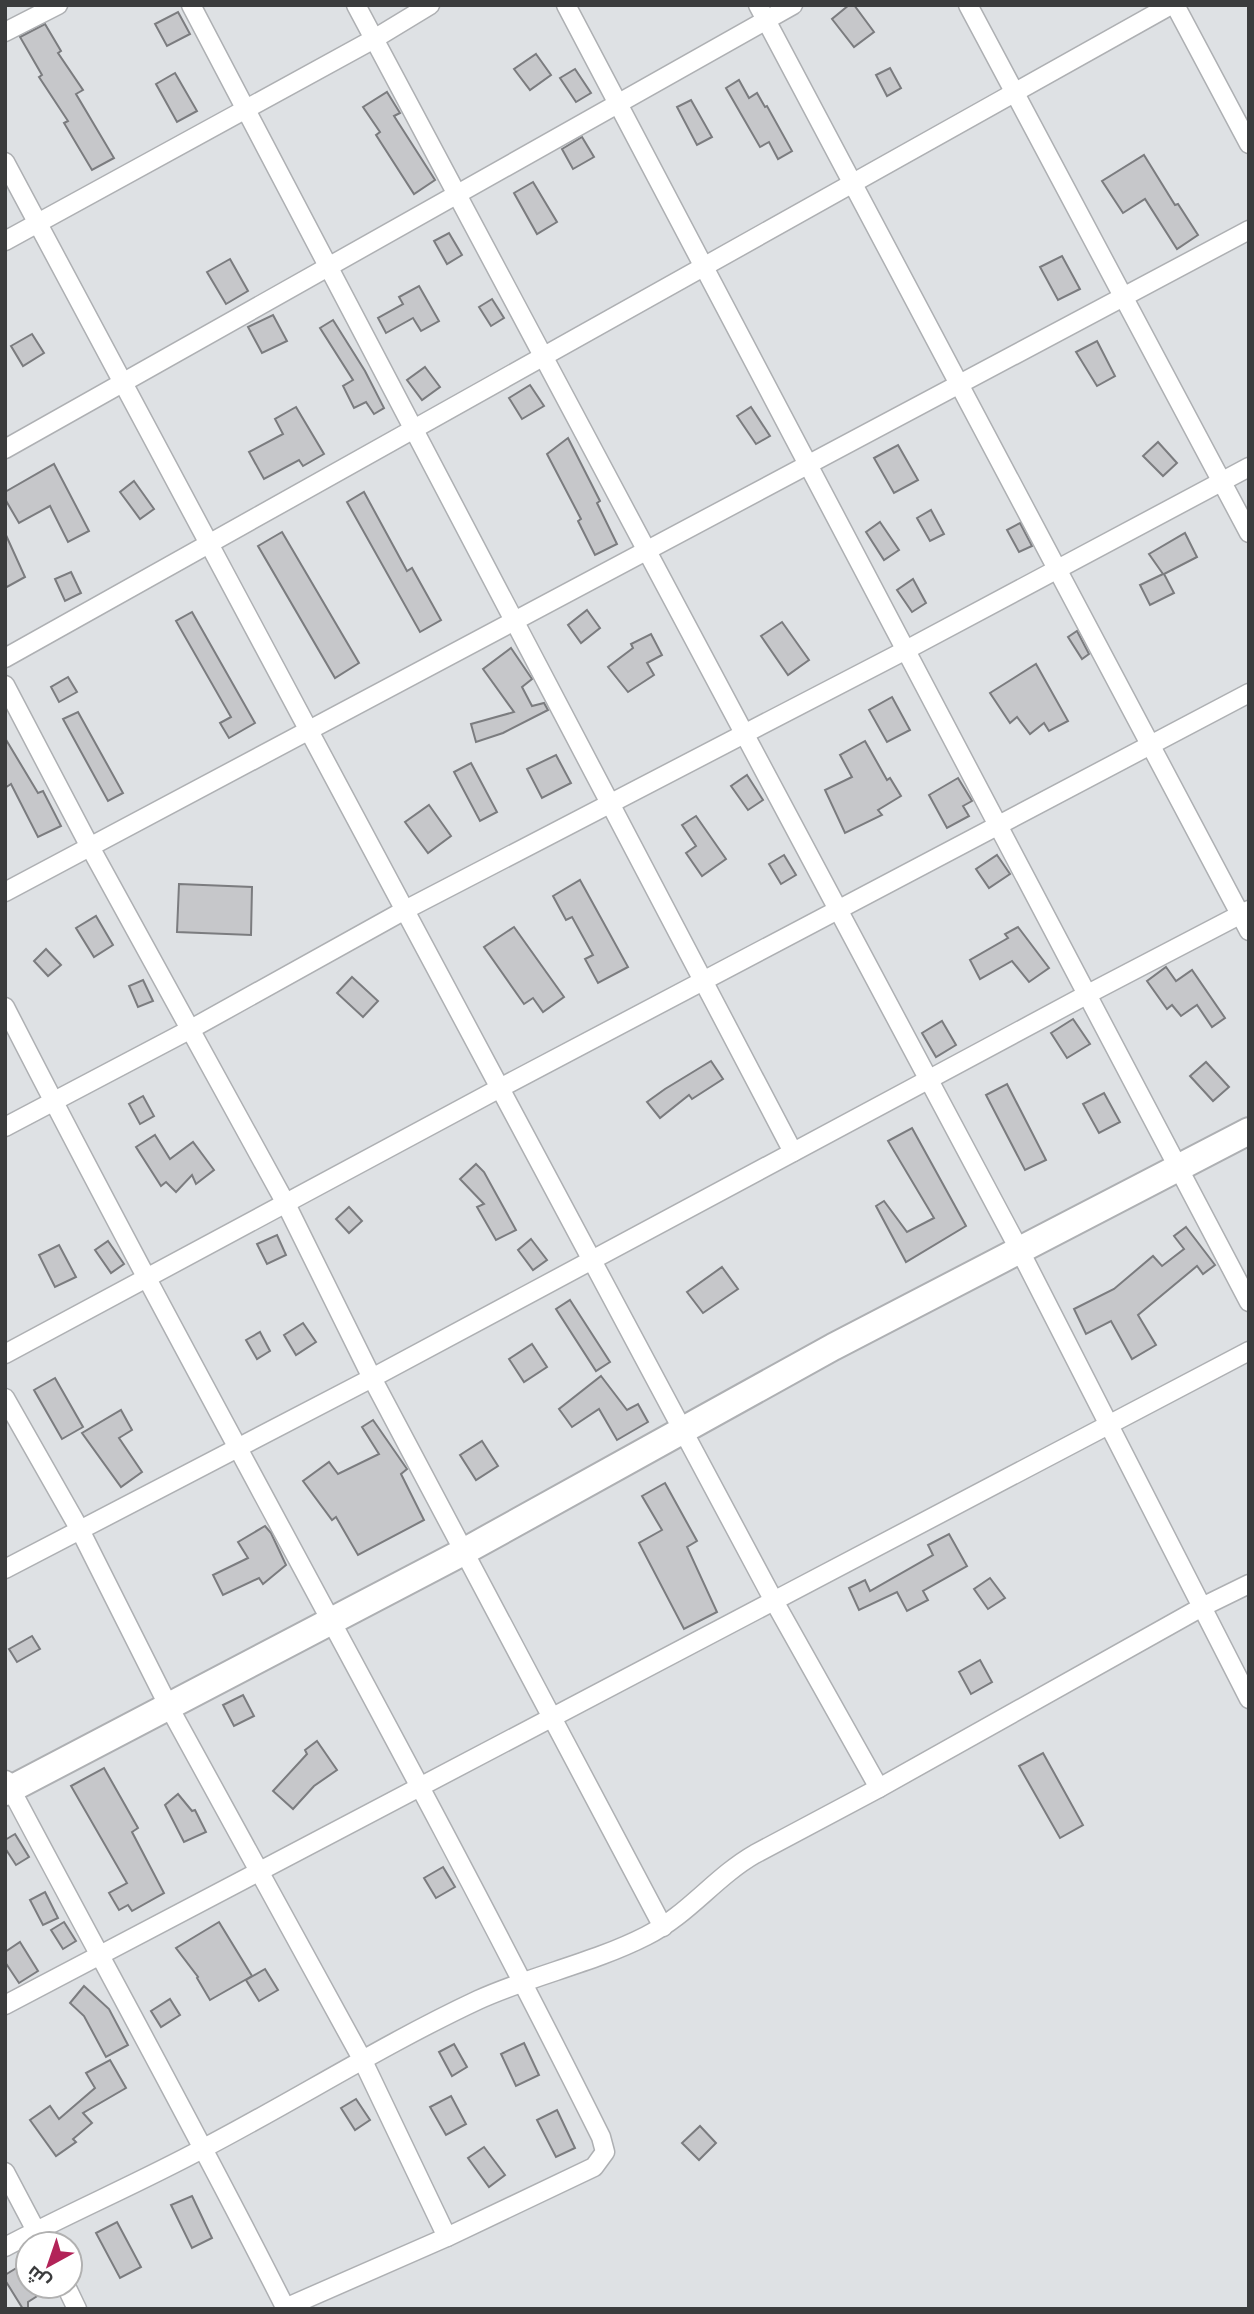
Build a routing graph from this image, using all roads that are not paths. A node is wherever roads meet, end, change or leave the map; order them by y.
1 (58, 5) edge
2 (191, 5) edge
3 (356, 5) edge
4 (430, 5) edge
5 (566, 5) edge
6 (793, 5) edge
7 (968, 5) edge
8 (1173, 5) edge
9 (762, 13) edge
10 (5, 32) edge
11 (374, 39) junction
12 (1015, 93) junction
13 (618, 104) junction
14 (246, 109) junction
15 (1249, 144) edge
16 (5, 162) edge
17 (853, 184) junction
18 (457, 195) junction
19 (38, 223) junction
20 (1249, 230) edge
21 (5, 241) edge
22 (328, 267) junction
23 (704, 267) junction
24 (1123, 297) junction
25 (543, 357) junction
26 (123, 383) junction
27 (959, 384) junction
28 (414, 429) junction
29 (5, 449) edge
30 (808, 465) junction
31 (1249, 467) edge
32 (1221, 482) junction
33 (1249, 533) edge
34 (209, 544) junction
35 (646, 551) junction
36 (1057, 569) junction
37 (514, 621) junction
38 (906, 650) junction
39 (5, 658) edge
40 (5, 685) edge
41 (1249, 694) edge
42 (309, 730) junction
43 (743, 734) junction
44 (1150, 745) junction
45 (610, 804) junction
46 (999, 826) junction
47 (90, 847) junction
48 (5, 892) edge
49 (405, 910) junction
50 (837, 911) junction
51 (1244, 912) edge
52 (1249, 931) edge
53 (703, 981) junction
54 (1088, 994) junction
55 (5, 1007) edge
56 (191, 1029) junction
57 (927, 1080) junction
58 (500, 1088) junction
59 (53, 1101) junction
60 (5, 1127) edge
61 (1249, 1131) edge
62 (793, 1152) junction
63 (1180, 1168) junction
64 (285, 1202) junction
65 (1020, 1251) junction
66 (592, 1260) junction
67 (146, 1277) junction
68 (1249, 1302) edge
69 (1249, 1351) edge
70 (5, 1354) edge
71 (372, 1378) junction
72 (5, 1398) edge
73 (1109, 1424) junction
74 (683, 1429) junction
75 (238, 1447) junction
76 (80, 1530) junction
77 (465, 1551) junction
78 (5, 1569) edge
79 (1249, 1584) edge
80 (774, 1601) junction
81 (1202, 1606) junction
82 (332, 1621) junction
83 (1249, 1699) edge
84 (169, 1707) junction
85 (552, 1718) junction
86 (7, 1786) edge
87 (420, 1787) junction
88 (879, 1788) junction
89 (258, 1872) junction
90 (663, 1927) junction
91 (99, 1956) junction
92 (523, 1980) junction
93 (5, 2006) edge
94 (362, 2059) junction
95 (205, 2148) junction
96 (5, 2172) edge
97 (36, 2230) edge
98 (53, 2230) edge
99 (447, 2237) junction
100 (286, 2308) edge

1 - 10 street
2 - 14 street
3 - 11 street
4 - 11 street
5 - 13 street
6 - 9 street
7 - 12 street
8 - 12 street
8 - 15 street
9 - 13 street
9 - 17 street
11 - 14 street
11 - 18 street
12 - 17 street
12 - 24 street
13 - 18 street
13 - 23 street
14 - 19 street
14 - 22 street
16 - 19 street
17 - 23 street
17 - 27 street
18 - 22 street
18 - 25 street
19 - 21 street
19 - 26 street
20 - 24 street
22 - 26 street
22 - 28 street
23 - 25 street
23 - 30 street
24 - 27 street
24 - 32 street
25 - 28 street
25 - 35 street
26 - 29 street
26 - 34 street
27 - 30 street
27 - 36 street
28 - 34 street
28 - 37 street
30 - 35 street
30 - 38 street
31 - 32 street
32 - 33 street
32 - 36 street
34 - 39 street
34 - 42 street
35 - 37 street
35 - 43 street
36 - 38 street
36 - 44 street
37 - 42 street
37 - 45 street
38 - 43 street
38 - 46 street
40 - 47 street
41 - 44 street
42 - 47 street
42 - 49 street
43 - 45 street
43 - 50 street
44 - 46 street
44 - 51 street
45 - 49 street
45 - 53 street
46 - 50 street
46 - 54 street
47 - 48 street
47 - 56 street
49 - 56 street
49 - 58 street
50 - 53 street
50 - 57 street
51 - 52 street
51 - 54 street
53 - 58 street
53 - 62 street
54 - 57 street
54 - 63 street
55 - 59 street
56 - 59 street
56 - 64 street
57 - 62 street
57 - 65 street
58 - 64 street
58 - 66 street
59 - 60 street
59 - 67 street
61 - 63 main road
62 - 66 street
63 - 65 main road
63 - 68 street
64 - 67 street
64 - 71 street
65 - 73 street
65 - 74 main road
66 - 71 street
66 - 74 street
67 - 70 street
67 - 75 street
69 - 73 street
71 - 75 street
71 - 77 street
72 - 76 street
73 - 80 street
73 - 81 street
74 - 77 main road
74 - 80 street
75 - 76 street
75 - 82 street
76 - 78 street
76 - 84 street
77 - 82 main road
77 - 85 street
79 - 81 street
80 - 85 street
80 - 88 street
81 - 83 street
81 - 88 street
82 - 84 main road
82 - 87 street
84 - 86 main road
84 - 89 street
85 - 87 street
85 - 90 street
86 - 91 street
87 - 89 street
87 - 92 street
88 - 90 street
89 - 91 street
89 - 94 street
90 - 92 street
91 - 93 street
91 - 95 street
92 - 94 street
92 - 99 street
94 - 95 street
94 - 99 street
95 - 98 street
95 - 100 street
96 - 97 street
99 - 100 street

